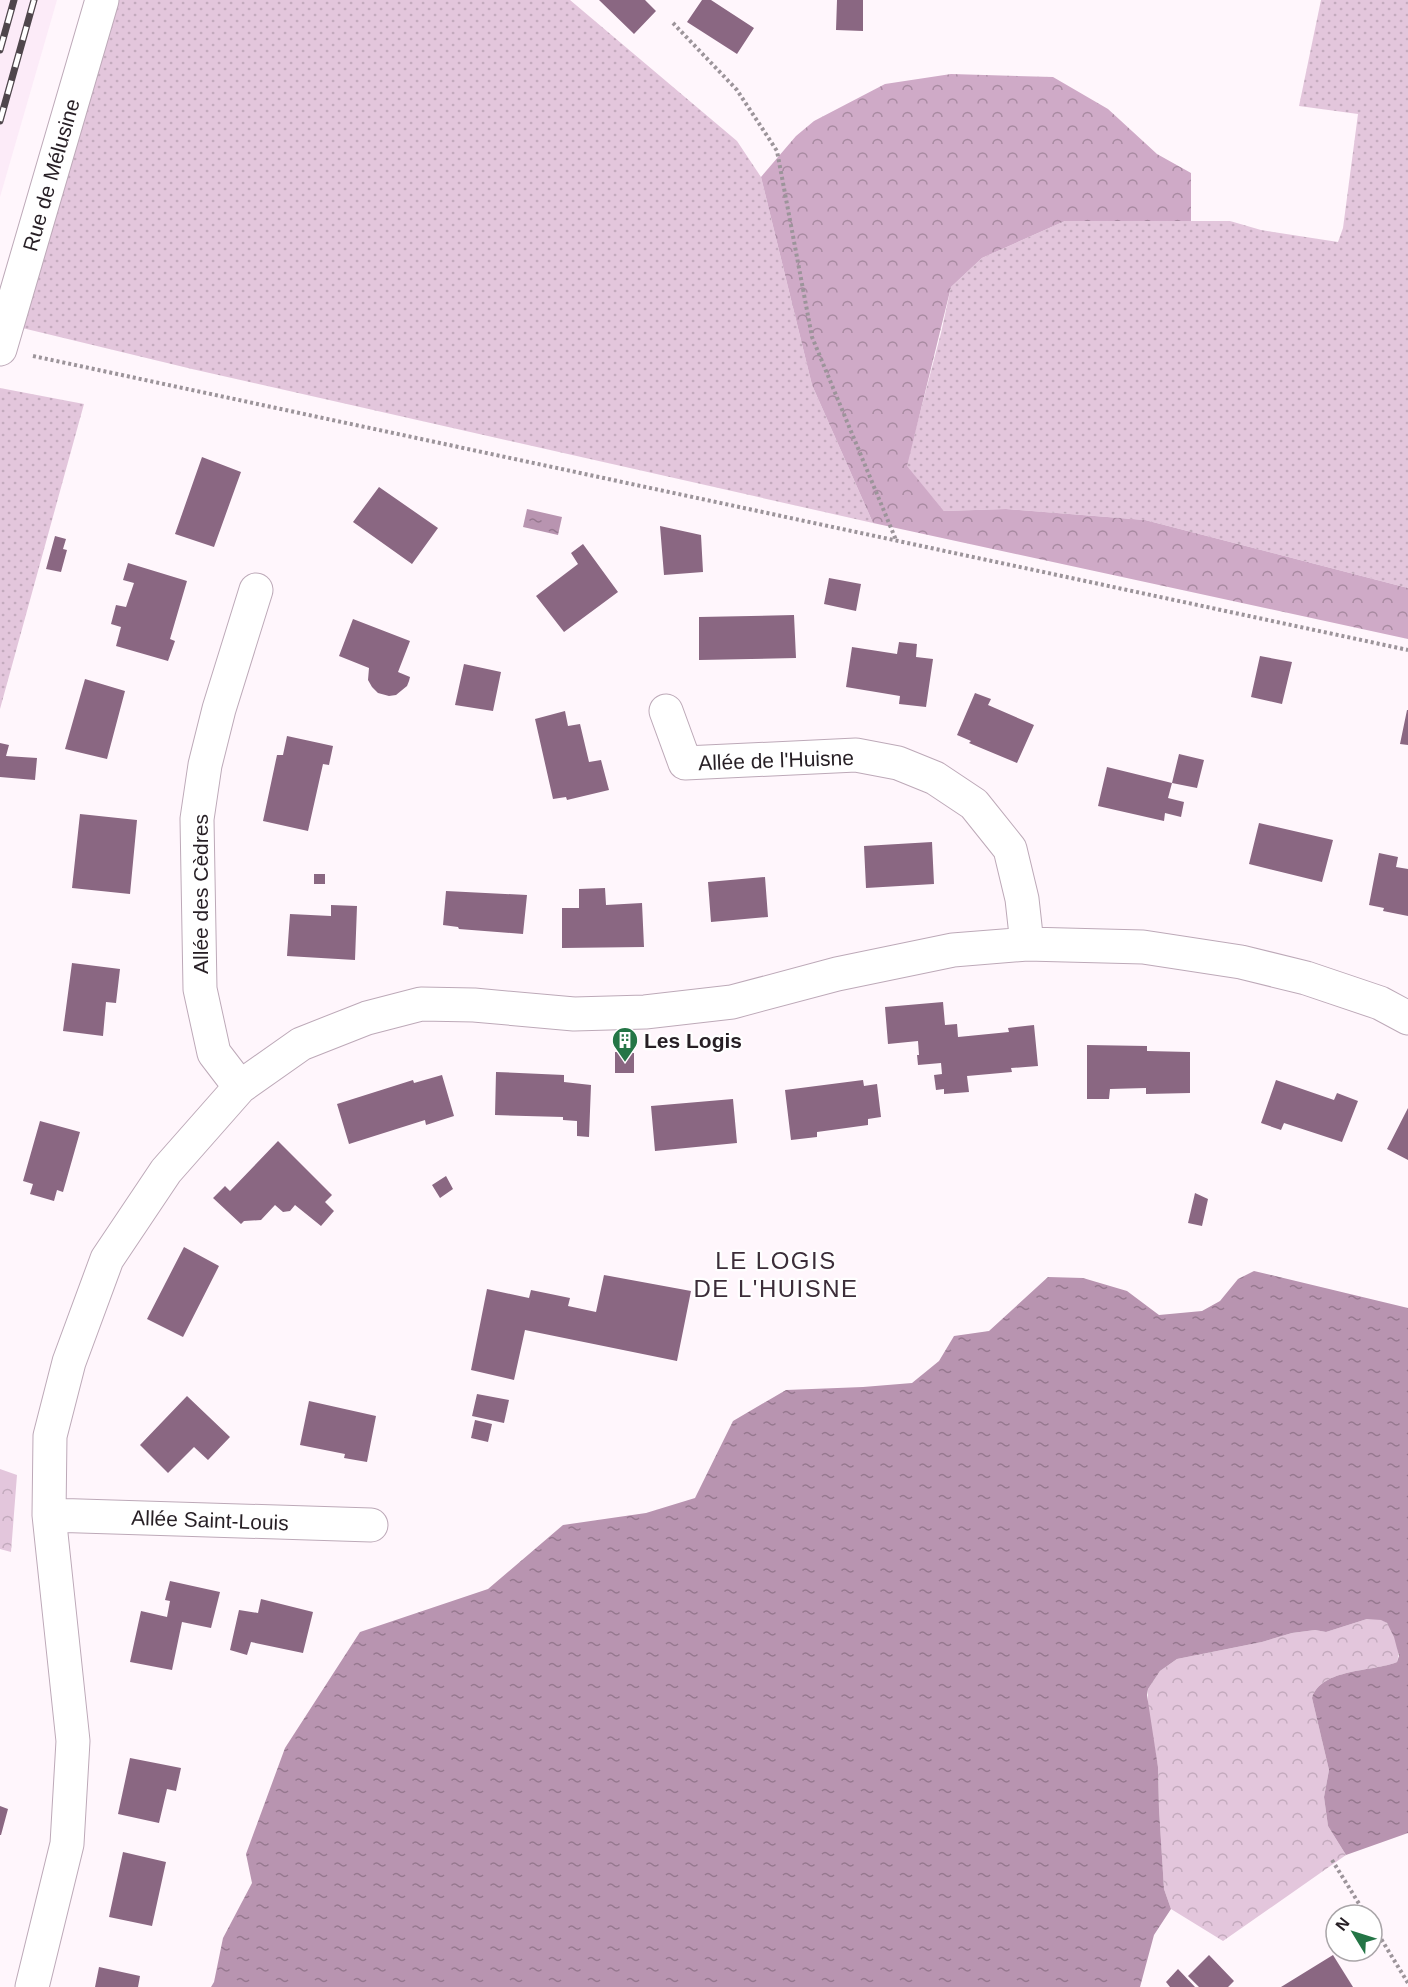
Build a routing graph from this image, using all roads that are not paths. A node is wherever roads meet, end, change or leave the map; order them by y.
1 (102, 0) edge
2 (0, 349) edge
3 (256, 590) dead end
4 (666, 711) dead end
5 (1027, 944) junction
6 (1408, 1017) edge
7 (240, 1087) junction
8 (49, 1515) junction
9 (371, 1525) dead end
10 (32, 1987) edge

1 - 2 street, Rue de Mélusine
3 - 7 street, Allée des Cèdres
4 - 5 street, Allée de l'Huisne
5 - 6 street
5 - 7 street
7 - 8 street
8 - 9 street, Allée Saint-Louis
8 - 10 street

